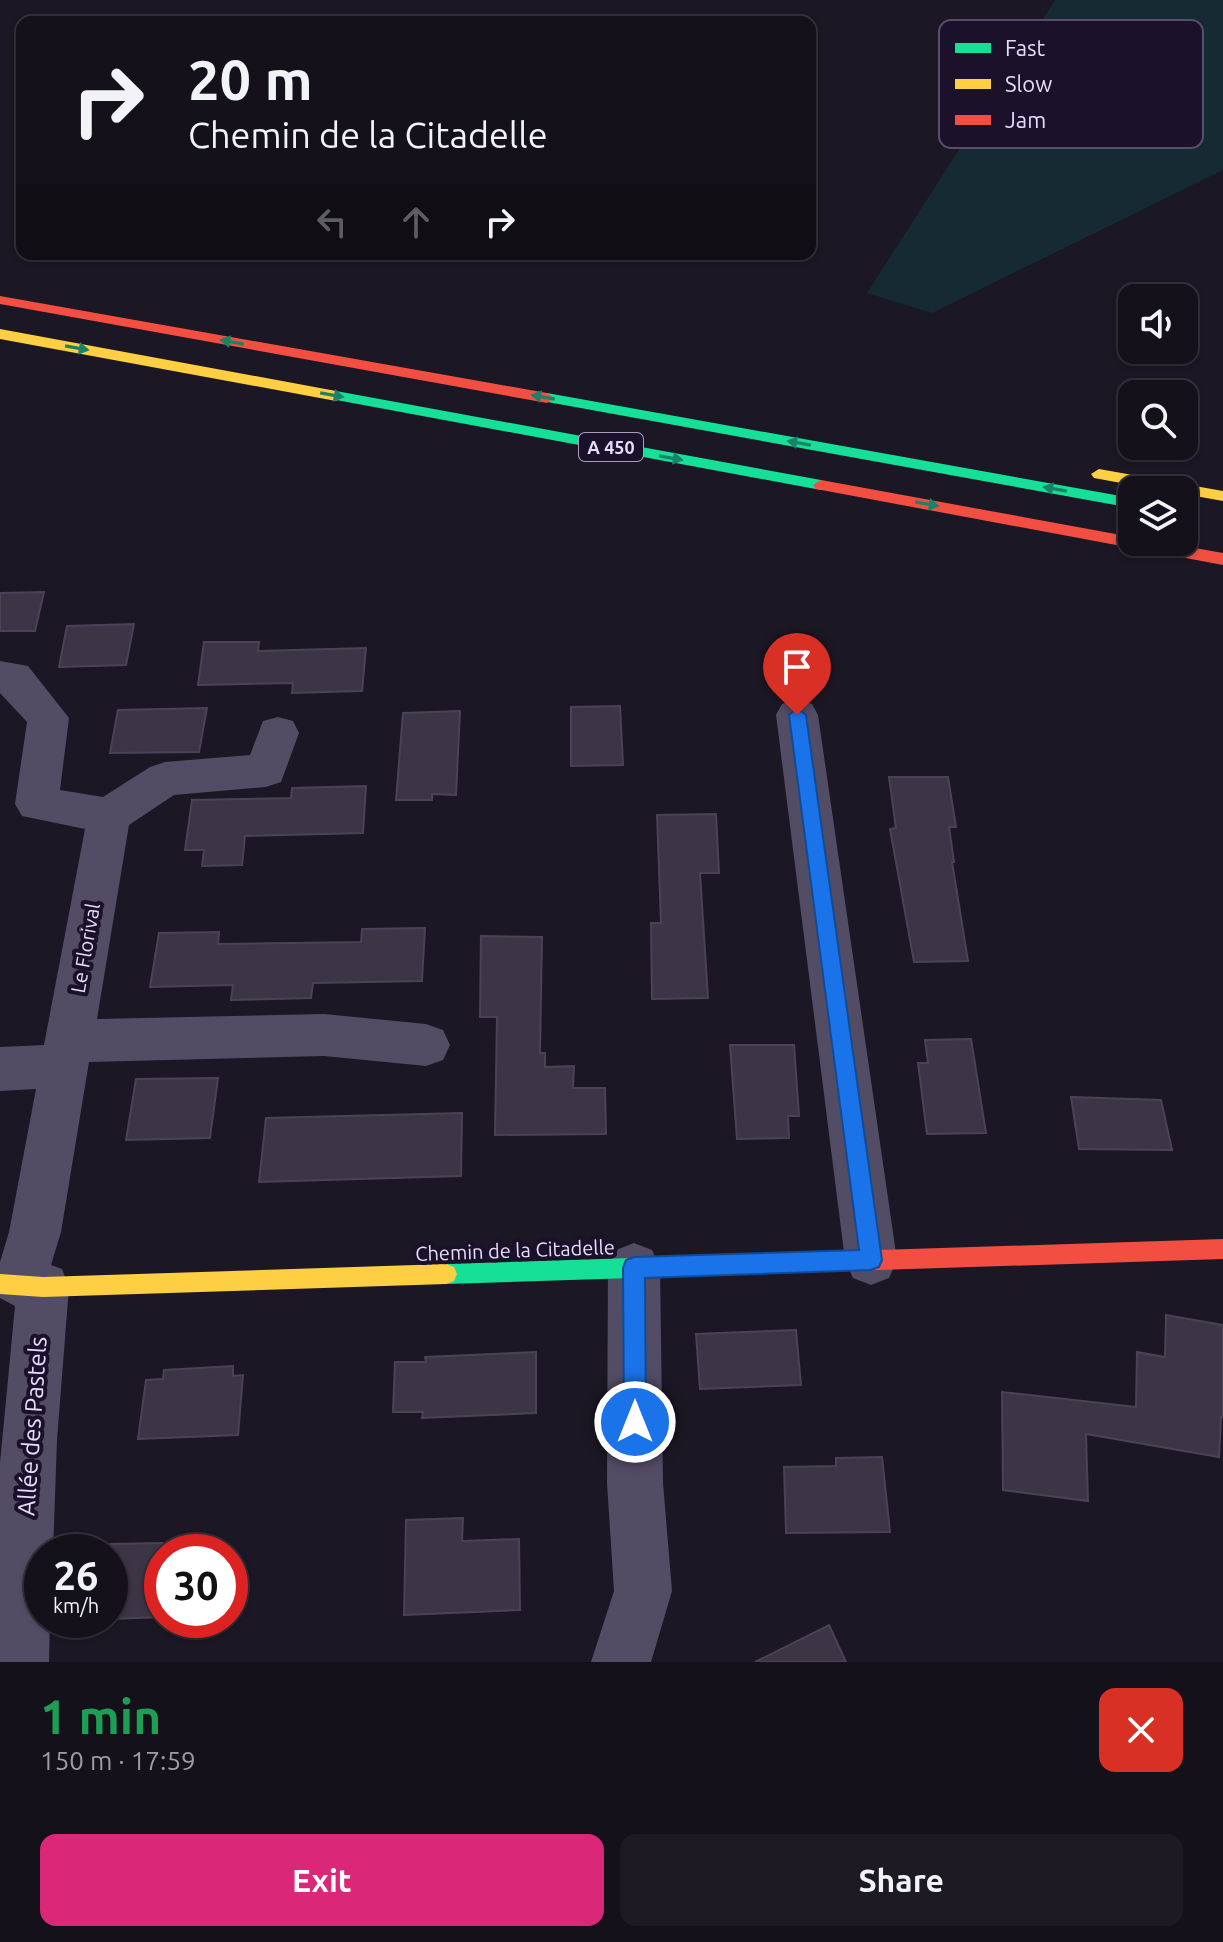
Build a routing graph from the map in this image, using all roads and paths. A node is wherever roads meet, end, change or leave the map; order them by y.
1 (0, 300) edge
2 (0, 334) edge
3 (1037, 464) dead end
4 (1083, 472) dead end
5 (993, 478) junction
6 (1223, 496) edge
7 (1118, 500) edge
8 (1075, 532) junction
9 (1223, 559) edge
10 (1122, 561) dead end
11 (0, 677) edge
12 (797, 715) dead end
13 (278, 733) dead end
14 (109, 816) junction
15 (426, 1045) dead end
16 (67, 1053) junction
17 (0, 1069) edge
18 (1223, 1249) edge
19 (871, 1260) junction
20 (634, 1268) junction
21 (21, 1285) edge
22 (19, 1662) edge
23 (621, 1662) edge

5 -> 1 main road, A 450
2 -> 8 main road, A 450
3 - 5 main road
4 - 6 main road
7 -> 5 main road, A 450
8 - 9 main road, A 450
8 - 10 main road
11 - 14 street
12 - 19 street
13 - 14 street
14 - 16 street, Le Florival
15 - 16 street
16 - 17 street
16 - 21 street, Le Florival
18 - 19 main road, Chemin de la Citadelle
19 - 20 main road, Chemin de la Citadelle
20 - 21 main road, Chemin de la Citadelle
20 - 23 street
21 - 22 street, Allée des Pastels

